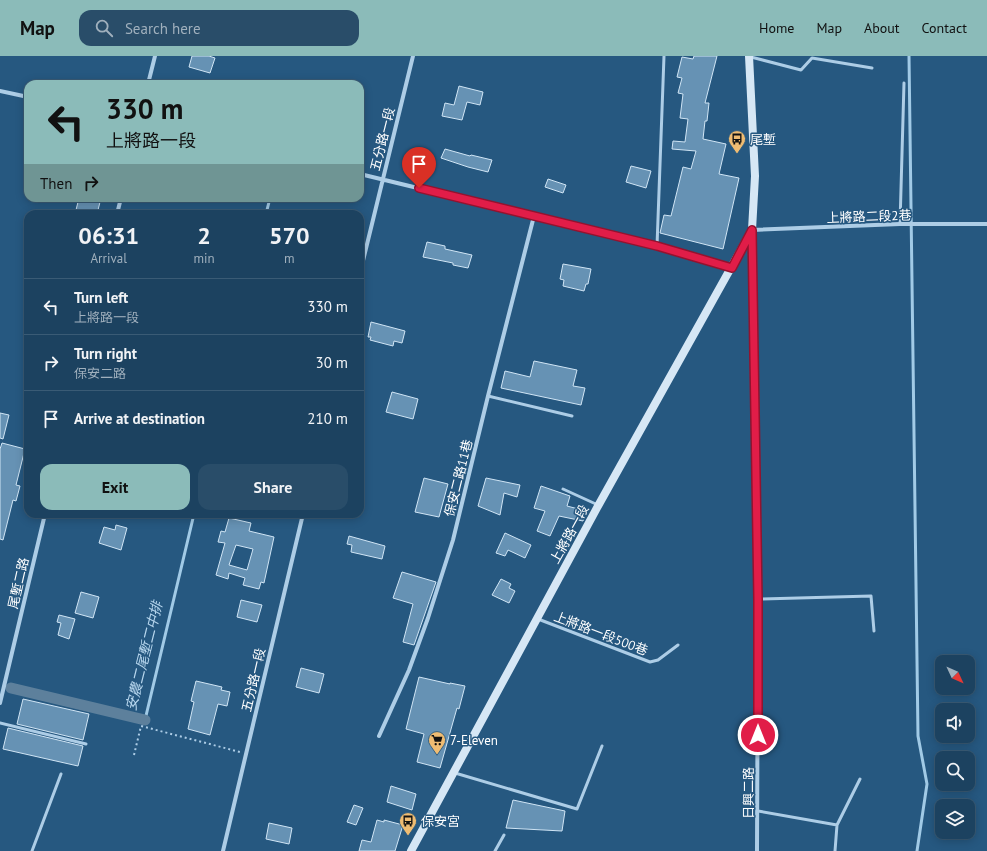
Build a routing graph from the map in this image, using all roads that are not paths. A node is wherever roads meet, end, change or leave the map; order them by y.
1 (154, 56) edge
2 (413, 56) edge
3 (664, 56) edge
4 (749, 56) edge
5 (872, 68) dead end
6 (149, 80) edge
7 (904, 83) dead end
8 (0, 91) edge
9 (24, 96) edge
10 (364, 175) edge
11 (382, 180) junction
12 (534, 216) junction
13 (900, 224) junction
14 (987, 224) edge
15 (752, 230) junction
16 (657, 246) junction
17 (364, 256) edge
18 (732, 268) junction
19 (488, 396) junction
20 (572, 416) dead end
21 (563, 488) dead end
22 (598, 506) junction
23 (44, 518) edge
24 (302, 518) edge
25 (758, 599) junction
26 (536, 619) junction
27 (874, 631) dead end
28 (678, 645) dead end
29 (0, 704) edge
30 (0, 723) edge
31 (379, 736) dead end
32 (86, 744) dead end
33 (602, 746) dead end
34 (453, 773) junction
35 (61, 774) dead end
36 (860, 778) dead end
37 (758, 811) junction
38 (837, 825) junction
39 (504, 835) dead end
40 (32, 851) edge
41 (222, 851) edge
42 (411, 851) edge
43 (495, 851) edge
44 (757, 851) edge
45 (835, 851) edge

1 - 6 street
2 - 11 street, 五分路一段
3 - 16 lane
4 - 5 lane
4 - 15 main road
7 - 13 lane
8 - 9 street
10 - 11 street
11 - 12 street
11 - 17 street, 五分路一段
12 - 16 street
12 - 19 street, 保安二路11巷
13 - 14 street, 上將路二段2巷
13 - 15 street, 上將路二段2巷
15 - 18 main road, 上將路一段
15 - 25 street, 日興二路
16 - 18 street
18 - 22 main road, 上將路一段
19 - 20 lane
19 - 31 street, 保安二路11巷
21 - 22 lane
22 - 26 main road, 上將路一段
23 - 29 street, 尾塹二路
24 - 41 street, 五分路一段
25 - 27 lane
25 - 37 street, 日興二路
26 - 28 lane, 上將路一段500巷
26 - 34 main road, 上將路一段
30 - 32 lane
33 - 34 lane
34 - 42 main road, 上將路一段
35 - 40 lane
36 - 38 lane
37 - 38 lane
37 - 44 street, 日興二路
38 - 45 lane
39 - 43 lane

